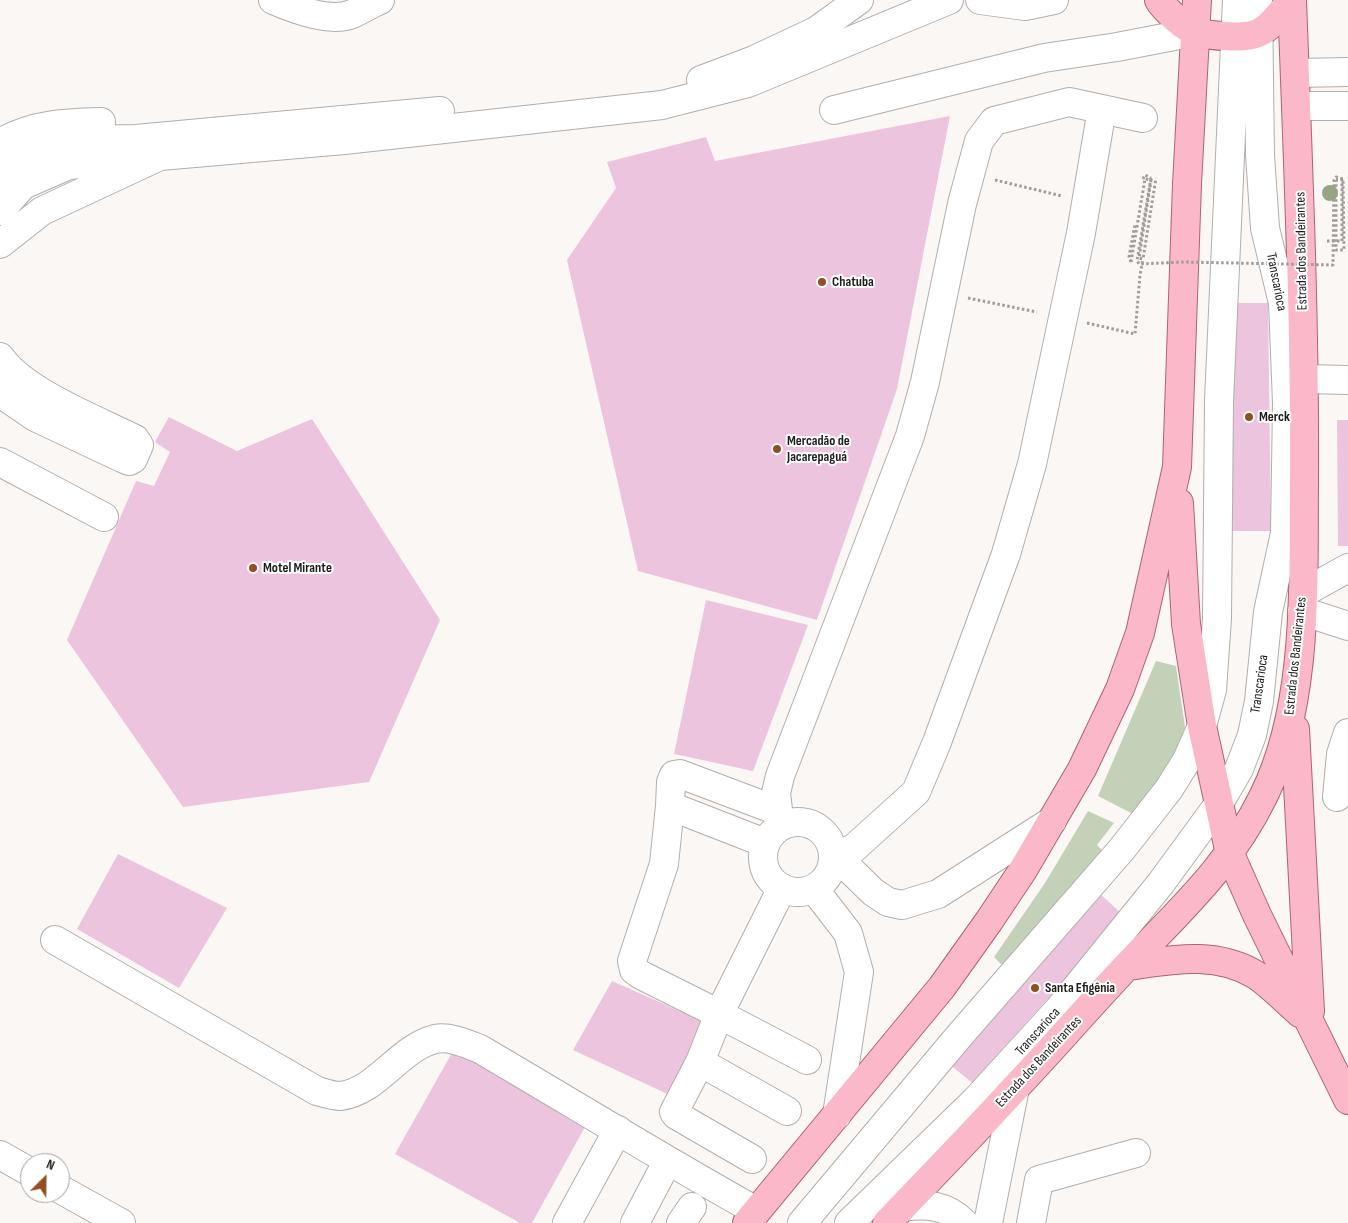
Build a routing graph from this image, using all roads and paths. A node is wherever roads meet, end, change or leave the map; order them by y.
1 (380, 0) edge
2 (859, 0) edge
3 (949, 0) edge
4 (980, 0) edge
5 (1054, 0) edge
6 (1158, 0) edge
7 (1197, 0) edge
8 (1237, 0) edge
9 (1258, 0) edge
10 (1292, 0) edge
11 (281, 2) edge
12 (1195, 32) junction
13 (1247, 35) junction
14 (1348, 72) edge
15 (1295, 73) junction
16 (1297, 106) junction
17 (1348, 106) edge
18 (1102, 109) junction
19 (834, 110) dead end
20 (1143, 118) dead end
21 (197, 132) junction
22 (0, 142) edge
23 (160, 156) junction
24 (970, 174) junction
25 (0, 176) edge
26 (1156, 178) dead end
27 (1086, 202) junction
28 (0, 211) edge
29 (1326, 232) dead end
30 (0, 244) edge
31 (0, 357) edge
32 (1305, 379) junction
33 (1348, 380) edge
34 (0, 393) edge
35 (0, 462) edge
36 (1177, 467) junction
37 (104, 517) dead end
38 (1348, 568) edge
39 (1303, 602) junction
40 (1348, 626) edge
41 (1293, 704) junction
42 (1202, 726) junction
43 (1348, 733) edge
44 (1337, 797) dead end
45 (1218, 805) junction
46 (1052, 821) junction
47 (774, 827) junction
48 (844, 852) junction
49 (1230, 854) junction
50 (798, 890) junction
51 (54, 940) dead end
52 (1127, 966) junction
53 (719, 1014) junction
54 (1310, 1022) junction
55 (807, 1060) dead end
56 (700, 1062) junction
57 (1015, 1088) junction
58 (1346, 1092) edge
59 (787, 1111) dead end
60 (837, 1115) junction
61 (618, 1130) junction
62 (1136, 1152) dead end
63 (0, 1155) edge
64 (752, 1159) dead end
65 (667, 1162) junction
66 (20, 1166) edge
67 (70, 1195) edge
68 (894, 1215) edge
69 (751, 1217) edge
70 (121, 1223) edge
71 (567, 1223) edge
72 (635, 1223) edge
73 (802, 1223) edge
74 (849, 1223) edge
75 (969, 1223) edge
76 (1031, 1223) edge

1 - 11 street
2 - 21 street
3 - 23 street
4 - 5 street
6 - 12 main road
7 - 12 main road
8 - 13 street, Transcarioca
9 - 13 street, Transcarioca
10 - 13 main road
10 - 15 main road, Estrada dos Bandeirantes
12 - 13 main road
12 - 19 street
12 - 36 main road
13 - 42 street, Transcarioca
13 - 45 street, Transcarioca
14 - 15 street
15 - 16 main road, Estrada dos Bandeirantes
16 - 17 street
16 - 32 main road, Estrada dos Bandeirantes
18 - 20 street
18 - 24 street
18 - 27 street
21 - 22 street
21 - 25 street
23 - 28 street
23 - 30 street
24 - 27 path
24 - 47 street
26 - 29 path, bridge
27 - 48 street
31 - 34 street
32 - 33 street
32 - 39 main road, Estrada dos Bandeirantes
35 - 37 street
36 - 42 main road
36 - 46 main road
38 - 39 street
39 - 40 street
39 - 41 main road, Estrada dos Bandeirantes
41 - 49 main road, Estrada dos Bandeirantes
41 - 54 main road
42 - 45 main road
42 - 73 street, Transcarioca
43 - 44 street
45 - 49 main road
45 - 74 street, Transcarioca
46 - 48 street
46 - 60 main road
47 - 48 street
47 - 50 street
47 - 53 street
48 - 50 street
49 - 52 main road, Estrada dos Bandeirantes
49 - 54 main road
50 - 53 street
50 - 60 street
51 - 61 street
52 - 54 main road
52 - 57 main road, Estrada dos Bandeirantes
53 - 55 street
53 - 56 street
54 - 58 main road
56 - 59 street
56 - 64 street
57 - 68 main road, Estrada dos Bandeirantes
57 - 75 street
60 - 69 main road
61 - 65 street
61 - 71 street
62 - 76 street
63 - 66 street
65 - 69 street
65 - 72 street
67 - 70 street
68 - 75 street

